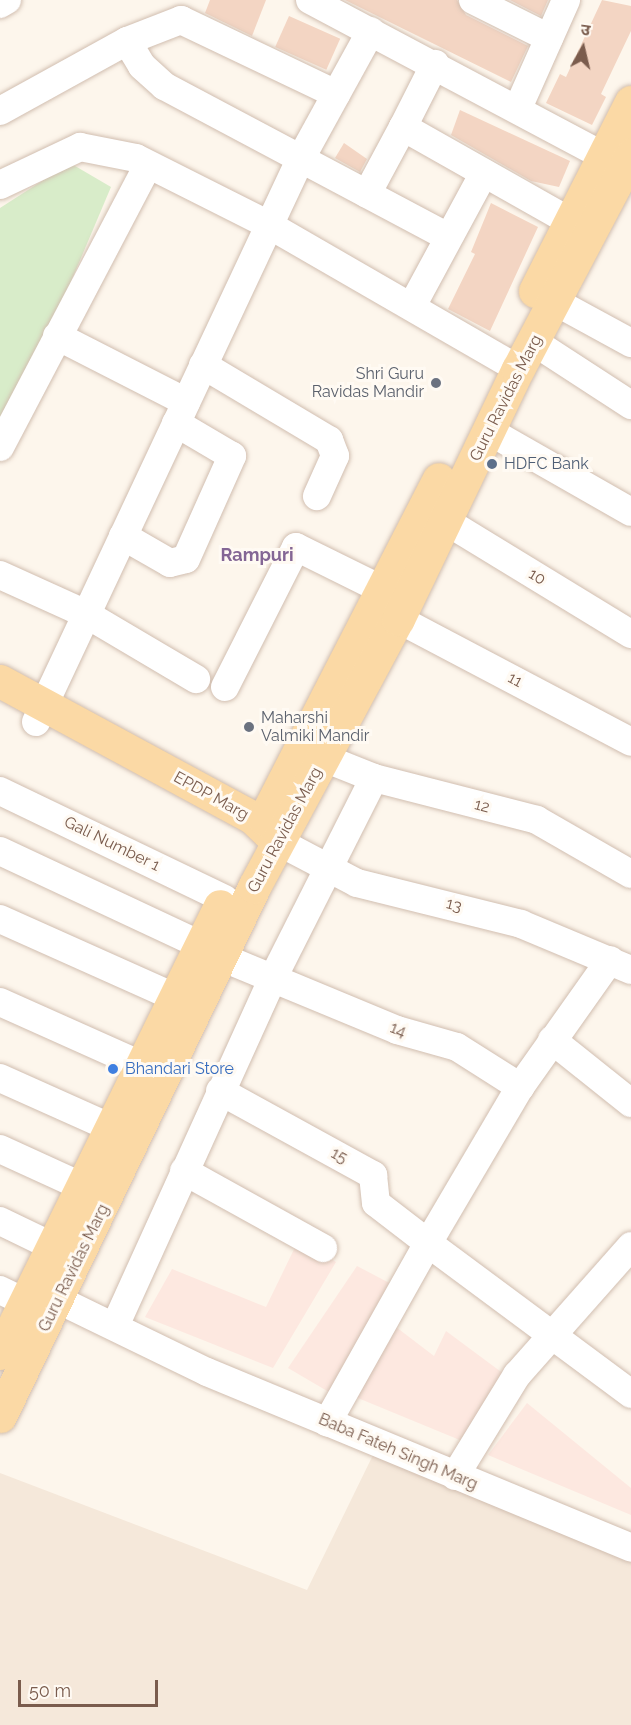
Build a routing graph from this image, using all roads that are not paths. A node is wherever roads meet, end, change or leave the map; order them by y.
1 (7, 0) edge
2 (310, 0) edge
3 (473, 0) edge
4 (566, 0) edge
5 (0, 4) edge
6 (371, 31) junction
7 (549, 38) junction
8 (127, 40) junction
9 (435, 64) junction
10 (336, 94) junction
11 (631, 102) edge
12 (518, 108) junction
13 (0, 111) edge
14 (403, 127) junction
15 (300, 160) junction
16 (623, 162) edge
17 (148, 165) junction
18 (484, 173) junction
19 (0, 184) edge
20 (367, 194) junction
21 (570, 222) junction
22 (270, 225) junction
23 (448, 237) junction
24 (554, 301) junction
25 (412, 306) junction
26 (57, 336) junction
27 (631, 343) edge
28 (517, 357) junction
29 (204, 365) junction
30 (631, 405) edge
31 (181, 413) junction
32 (489, 431) junction
33 (0, 447) edge
34 (317, 496) dead end
35 (631, 512) edge
36 (444, 520) junction
37 (123, 536) junction
38 (0, 575) edge
39 (381, 589) junction
40 (86, 614) junction
41 (398, 619) junction
42 (631, 634) edge
43 (196, 679) dead end
44 (0, 681) edge
45 (225, 687) dead end
46 (0, 703) edge
47 (40, 714) junction
48 (631, 742) edge
49 (324, 758) junction
50 (374, 778) junction
51 (0, 791) edge
52 (268, 835) junction
53 (0, 851) edge
54 (330, 871) junction
55 (631, 874) edge
56 (224, 899) junction
57 (0, 919) edge
58 (211, 951) junction
59 (620, 965) edge
60 (272, 980) junction
61 (174, 997) junction
62 (0, 1002) edge
63 (552, 1040) junction
64 (143, 1066) junction
65 (0, 1078) edge
66 (520, 1087) junction
67 (220, 1091) junction
68 (631, 1103) edge
69 (112, 1128) junction
70 (0, 1149) edge
71 (184, 1170) junction
72 (81, 1186) junction
73 (0, 1221) edge
74 (428, 1242) junction
75 (631, 1246) edge
76 (54, 1247) junction
77 (323, 1248) dead end
78 (29, 1295) edge
79 (115, 1326) junction
80 (556, 1335) junction
81 (0, 1353) edge
82 (631, 1394) edge
83 (0, 1416) edge
84 (330, 1417) junction
85 (458, 1470) junction
86 (631, 1534) edge
87 (631, 1548) edge

1 - 5 street
2 - 6 street
3 - 7 street
4 - 7 street
6 - 9 street
6 - 10 street
7 - 12 street
8 - 10 street
8 - 13 street
8 - 15 street
9 - 12 street
9 - 14 street
10 - 15 street
11 - 16 main road, Guru Ravidas Marg
12 - 16 street
14 - 18 street
14 - 20 street
15 - 20 street
15 - 22 street
16 - 21 main road, Guru Ravidas Marg
16 - 24 main road, Guru Ravidas Marg
17 - 19 street
17 - 22 street
17 - 26 street
18 - 21 street
18 - 23 street
20 - 23 street
21 - 28 main road, Guru Ravidas Marg
22 - 25 street
22 - 29 street
23 - 25 street
24 - 27 street
24 - 28 main road, Guru Ravidas Marg
25 - 28 street
26 - 31 street
26 - 33 street
28 - 30 street
28 - 32 main road, Guru Ravidas Marg
28 - 39 main road, Guru Ravidas Marg
29 - 31 street
29 - 34 street
31 - 37 street
31 - 37 street
32 - 35 street
32 - 36 main road, Guru Ravidas Marg
36 - 41 main road, Guru Ravidas Marg
36 - 42 street, 10
37 - 40 street
38 - 40 street
39 - 45 street
39 - 52 main road, Guru Ravidas Marg
40 - 43 street
40 - 47 street
41 - 48 street, 11
41 - 49 main road, Guru Ravidas Marg
44 - 47 main road, EPDP Marg
46 - 47 main road, EPDP Marg
47 - 52 main road, EPDP Marg
49 - 50 street, 12
49 - 52 main road, Guru Ravidas Marg
50 - 54 street
50 - 55 street, 12
51 - 56 street, Gali Number 1
52 - 54 street, 13
52 - 56 main road, Guru Ravidas Marg
52 - 58 main road, Guru Ravidas Marg
53 - 58 street, 14
54 - 59 street, 13
54 - 60 street
56 - 58 main road, Guru Ravidas Marg
57 - 61 street
58 - 60 street, 14
58 - 61 main road, Guru Ravidas Marg
58 - 78 main road, Guru Ravidas Marg
59 - 63 street
60 - 66 street, 14
60 - 67 street
61 - 64 main road, Guru Ravidas Marg
62 - 64 street
63 - 66 street
63 - 68 street
64 - 69 main road, Guru Ravidas Marg
65 - 69 street
66 - 74 street
67 - 71 street
67 - 74 street, 15
69 - 72 main road, Guru Ravidas Marg
70 - 72 street
71 - 77 street
71 - 79 street
72 - 76 main road, Guru Ravidas Marg
73 - 76 street
74 - 80 street
74 - 84 street
75 - 80 street
76 - 78 main road, Guru Ravidas Marg
78 - 79 street, Baba Fateh Singh Marg
78 - 81 main road, Guru Ravidas Marg
78 - 83 main road, Guru Ravidas Marg
79 - 84 street, Baba Fateh Singh Marg
80 - 82 street
80 - 85 street
84 - 85 street, Baba Fateh Singh Marg
85 - 86 street, Baba Fateh Singh Marg
85 - 87 street, Baba Fateh Singh Marg

